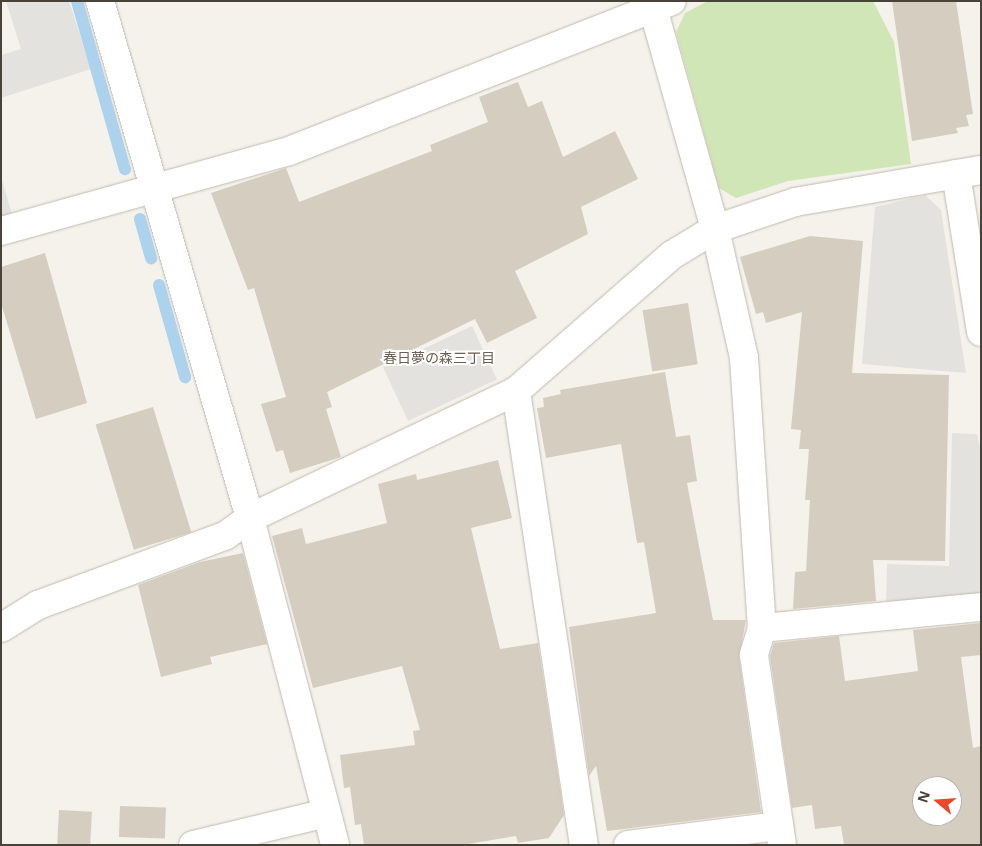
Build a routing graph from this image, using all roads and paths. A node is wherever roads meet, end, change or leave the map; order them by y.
1 (100, 1) edge
2 (659, 4) edge
3 (968, 172) edge
4 (155, 191) junction
5 (715, 229) junction
6 (1, 231) edge
7 (981, 332) edge
8 (516, 391) junction
9 (250, 518) junction
10 (981, 607) edge
11 (1, 628) edge
12 (762, 628) junction
13 (326, 812) junction
14 (781, 835) edge
15 (193, 845) edge
16 (334, 845) edge
17 (584, 845) edge
18 (628, 845) edge

1 - 4 street
2 - 4 street
2 - 5 street
3 - 5 street
3 - 7 street
4 - 6 street
4 - 9 street
5 - 8 street
5 - 12 street
8 - 9 street
8 - 17 street
9 - 11 street
9 - 13 street
10 - 12 street
12 - 14 street
13 - 15 street
13 - 16 street
14 - 18 street

